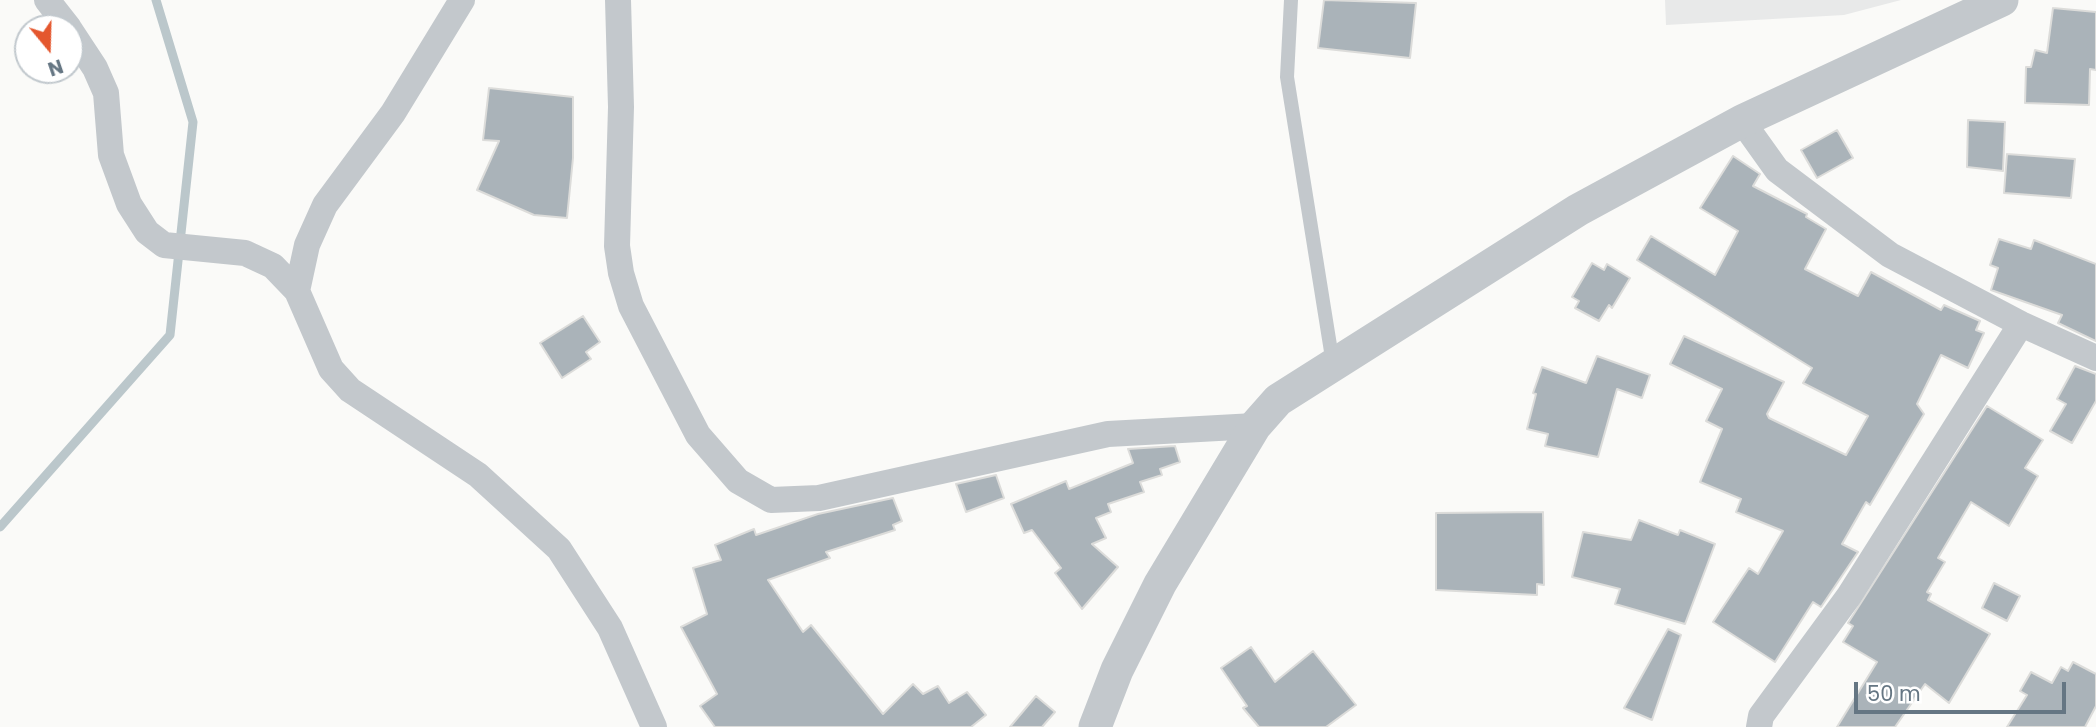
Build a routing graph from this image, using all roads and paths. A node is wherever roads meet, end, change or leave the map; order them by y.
1 (47, 0) edge
2 (462, 0) edge
3 (618, 0) edge
4 (1291, 0) edge
5 (2002, 0) edge
6 (58, 14) edge
7 (84, 52) edge
8 (1742, 121) junction
9 (297, 291) junction
10 (2021, 324) junction
11 (2096, 358) edge
12 (1334, 365) junction
13 (1255, 426) junction
14 (654, 727) edge
15 (1095, 727) edge
16 (1759, 727) edge

1 - 6 street
2 - 9 street
3 - 13 street
4 - 12 lane
5 - 8 street
7 - 9 street
8 - 10 street
8 - 12 street
9 - 14 street
10 - 11 street
10 - 16 street
12 - 13 street
13 - 15 street

